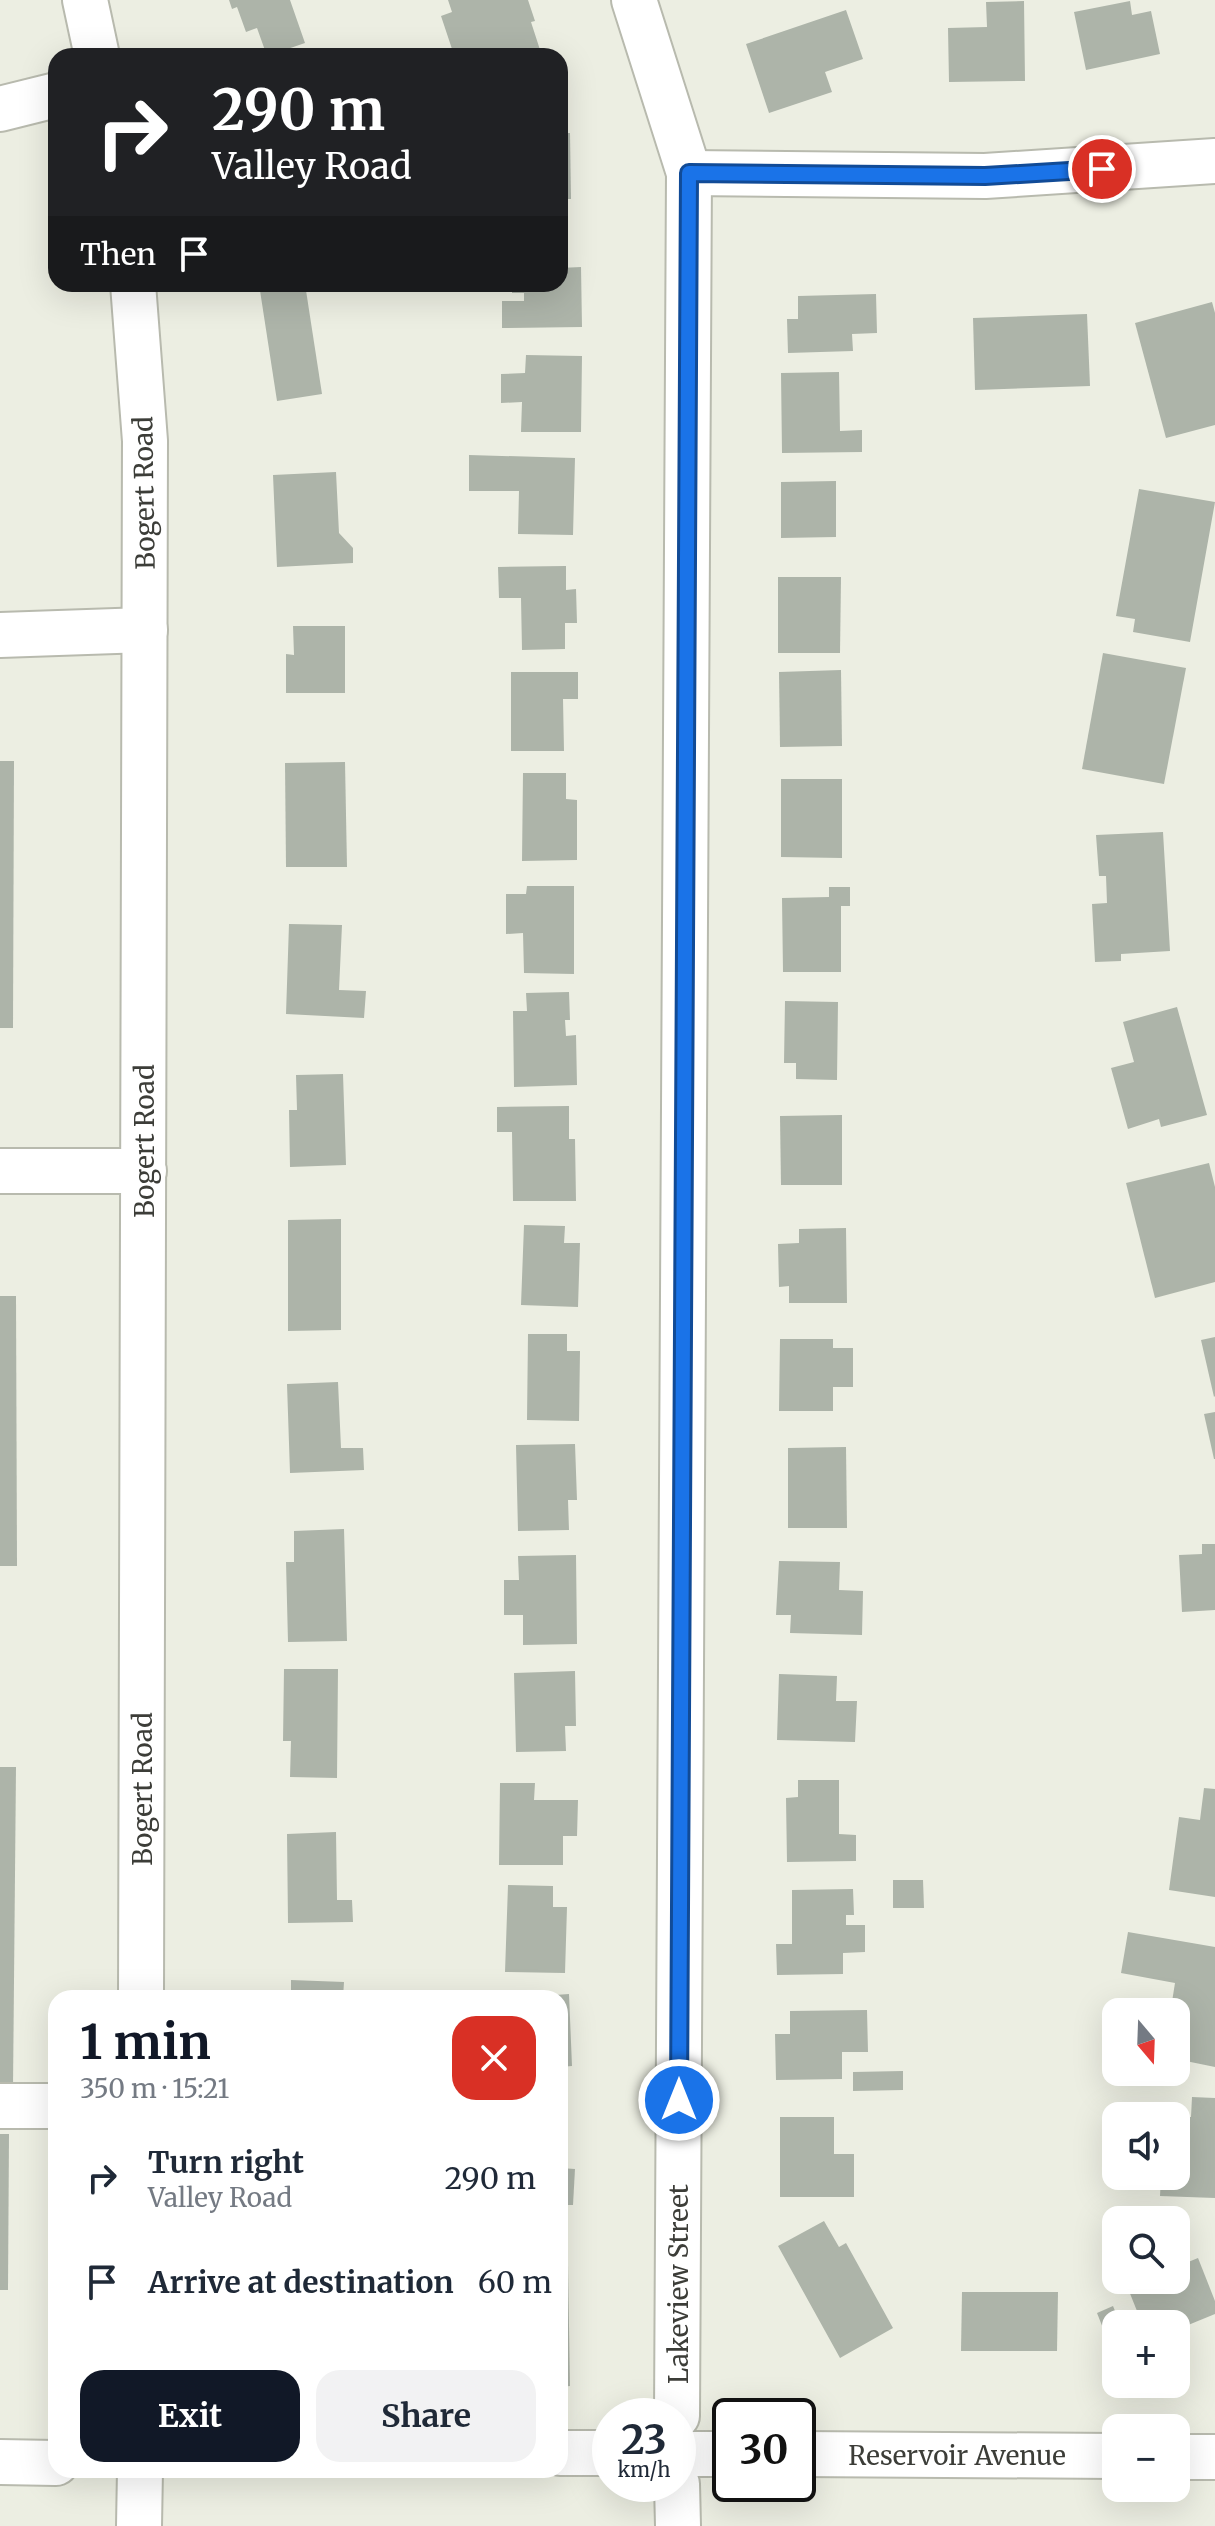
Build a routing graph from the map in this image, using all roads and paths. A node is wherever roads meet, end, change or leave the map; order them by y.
1 (85, 0) edge
2 (634, 0) edge
3 (95, 48) edge
4 (48, 97) edge
5 (0, 109) edge
6 (1215, 161) edge
7 (689, 173) junction
8 (134, 292) edge
9 (145, 630) junction
10 (0, 635) edge
11 (0, 1171) edge
12 (144, 1171) junction
13 (141, 1990) edge
14 (0, 2106) edge
15 (48, 2106) edge
16 (677, 2398) edge
17 (568, 2453) edge
18 (592, 2453) edge
19 (816, 2454) edge
20 (1102, 2456) edge
21 (1190, 2457) edge
22 (1215, 2457) edge
23 (0, 2462) edge
24 (48, 2463) edge
25 (140, 2478) edge
26 (677, 2502) edge
27 (139, 2526) edge
28 (678, 2526) edge

1 - 3 street
2 - 7 street, Lakeview Street
4 - 5 street
6 - 7 street
7 - 16 street, Lakeview Street
8 - 9 street, Bogert Road
9 - 10 street
9 - 12 street, Bogert Road
11 - 12 street
12 - 13 street, Bogert Road
14 - 15 street
17 - 18 street
19 - 20 street, Reservoir Avenue
21 - 22 street
23 - 24 street
25 - 27 street
26 - 28 street

